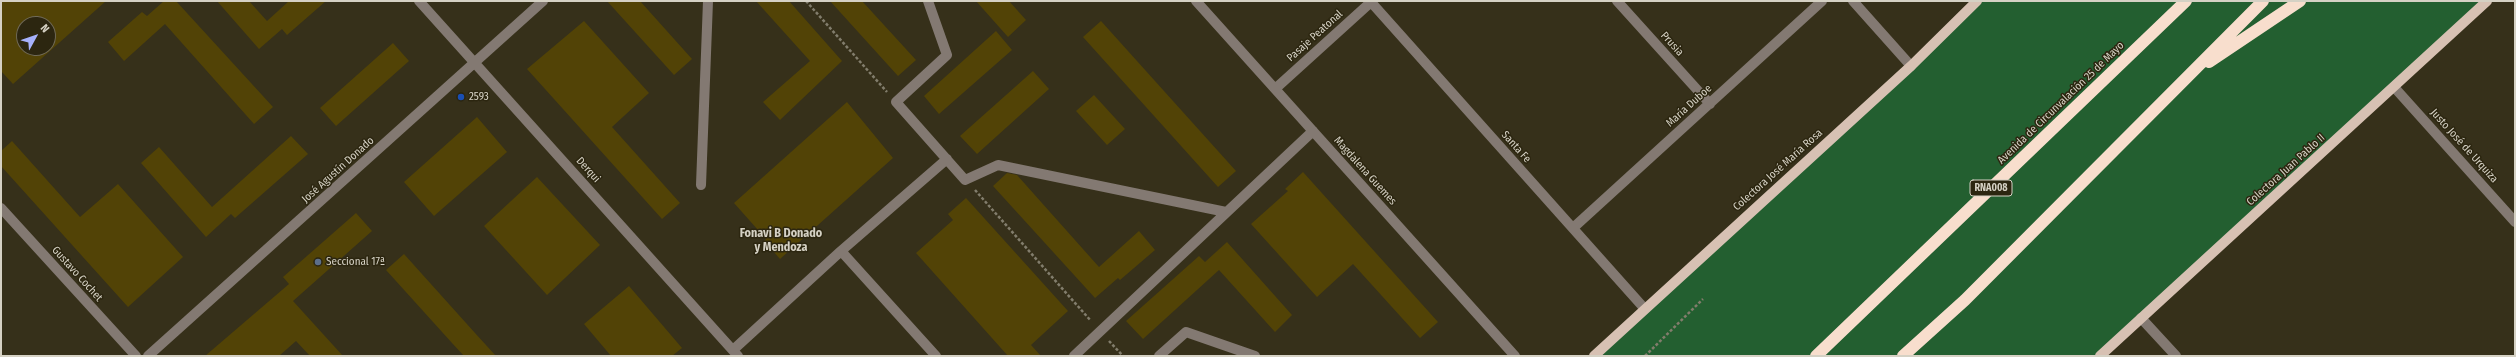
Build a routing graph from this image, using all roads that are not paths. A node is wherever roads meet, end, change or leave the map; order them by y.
1 (419, 1) edge
2 (543, 1) edge
3 (708, 1) edge
4 (928, 1) edge
5 (1196, 1) edge
6 (1617, 1) edge
7 (1822, 1) edge
8 (1853, 1) edge
9 (1976, 1) edge
10 (2181, 1) edge
11 (2186, 1) edge
12 (2263, 1) edge
13 (2300, 1) edge
14 (2487, 1) edge
15 (1371, 2) edge
16 (2166, 19) junction
17 (475, 63) junction
18 (1911, 66) junction
19 (2185, 78) junction
20 (2394, 87) junction
21 (1275, 88) junction
22 (1710, 104) junction
23 (1313, 131) junction
24 (947, 159) junction
25 (701, 185) dead end
26 (1, 208) edge
27 (1226, 212) junction
28 (2515, 222) edge
29 (1572, 228) junction
30 (841, 251) junction
31 (1644, 308) junction
32 (2141, 318) junction
33 (735, 353) edge
34 (136, 356) edge
35 (148, 356) edge
36 (936, 356) edge
37 (1074, 356) edge
38 (1159, 356) edge
39 (1255, 356) edge
40 (1515, 356) edge
41 (1594, 356) edge
42 (1816, 356) edge
43 (1904, 356) edge
44 (2100, 356) edge
45 (2176, 356) edge

1 - 17 street, Derqui
2 - 17 street, José Agustín Donado
3 - 25 street
4 - 24 street
5 - 21 street, Magdalena Guemes
6 - 22 street, Prusia
7 - 22 street, María Duboe
8 - 18 street
9 - 18 main road, Colectora José María Rosa
10 - 16 highway
11 - 16 highway, Avenida de Circunvalación 25 de Mayo / RNA008
12 - 19 highway
13 - 19 highway
14 - 20 main road, Colectora Juan Pablo II
15 - 21 street, Pasaje Peatonal
15 - 29 street, Santa Fe
16 - 42 highway, Avenida de Circunvalación 25 de Mayo / RNA008
17 - 33 street, Derqui
17 - 35 street, José Agustín Donado
18 - 31 main road, Colectora José María Rosa
19 - 43 highway
20 - 28 street, Justo José de Urquiza
20 - 32 main road, Colectora Juan Pablo II
21 - 23 street, Magdalena Guemes
22 - 29 street, María Duboe
23 - 27 street
23 - 40 street, Magdalena Guemes
24 - 27 street
24 - 30 street
26 - 34 street, Gustavo Cochet
27 - 37 street
29 - 31 street, Santa Fe
30 - 33 street
30 - 36 street
31 - 41 main road, Colectora José María Rosa
32 - 44 main road, Colectora Juan Pablo II
32 - 45 street
38 - 39 street

